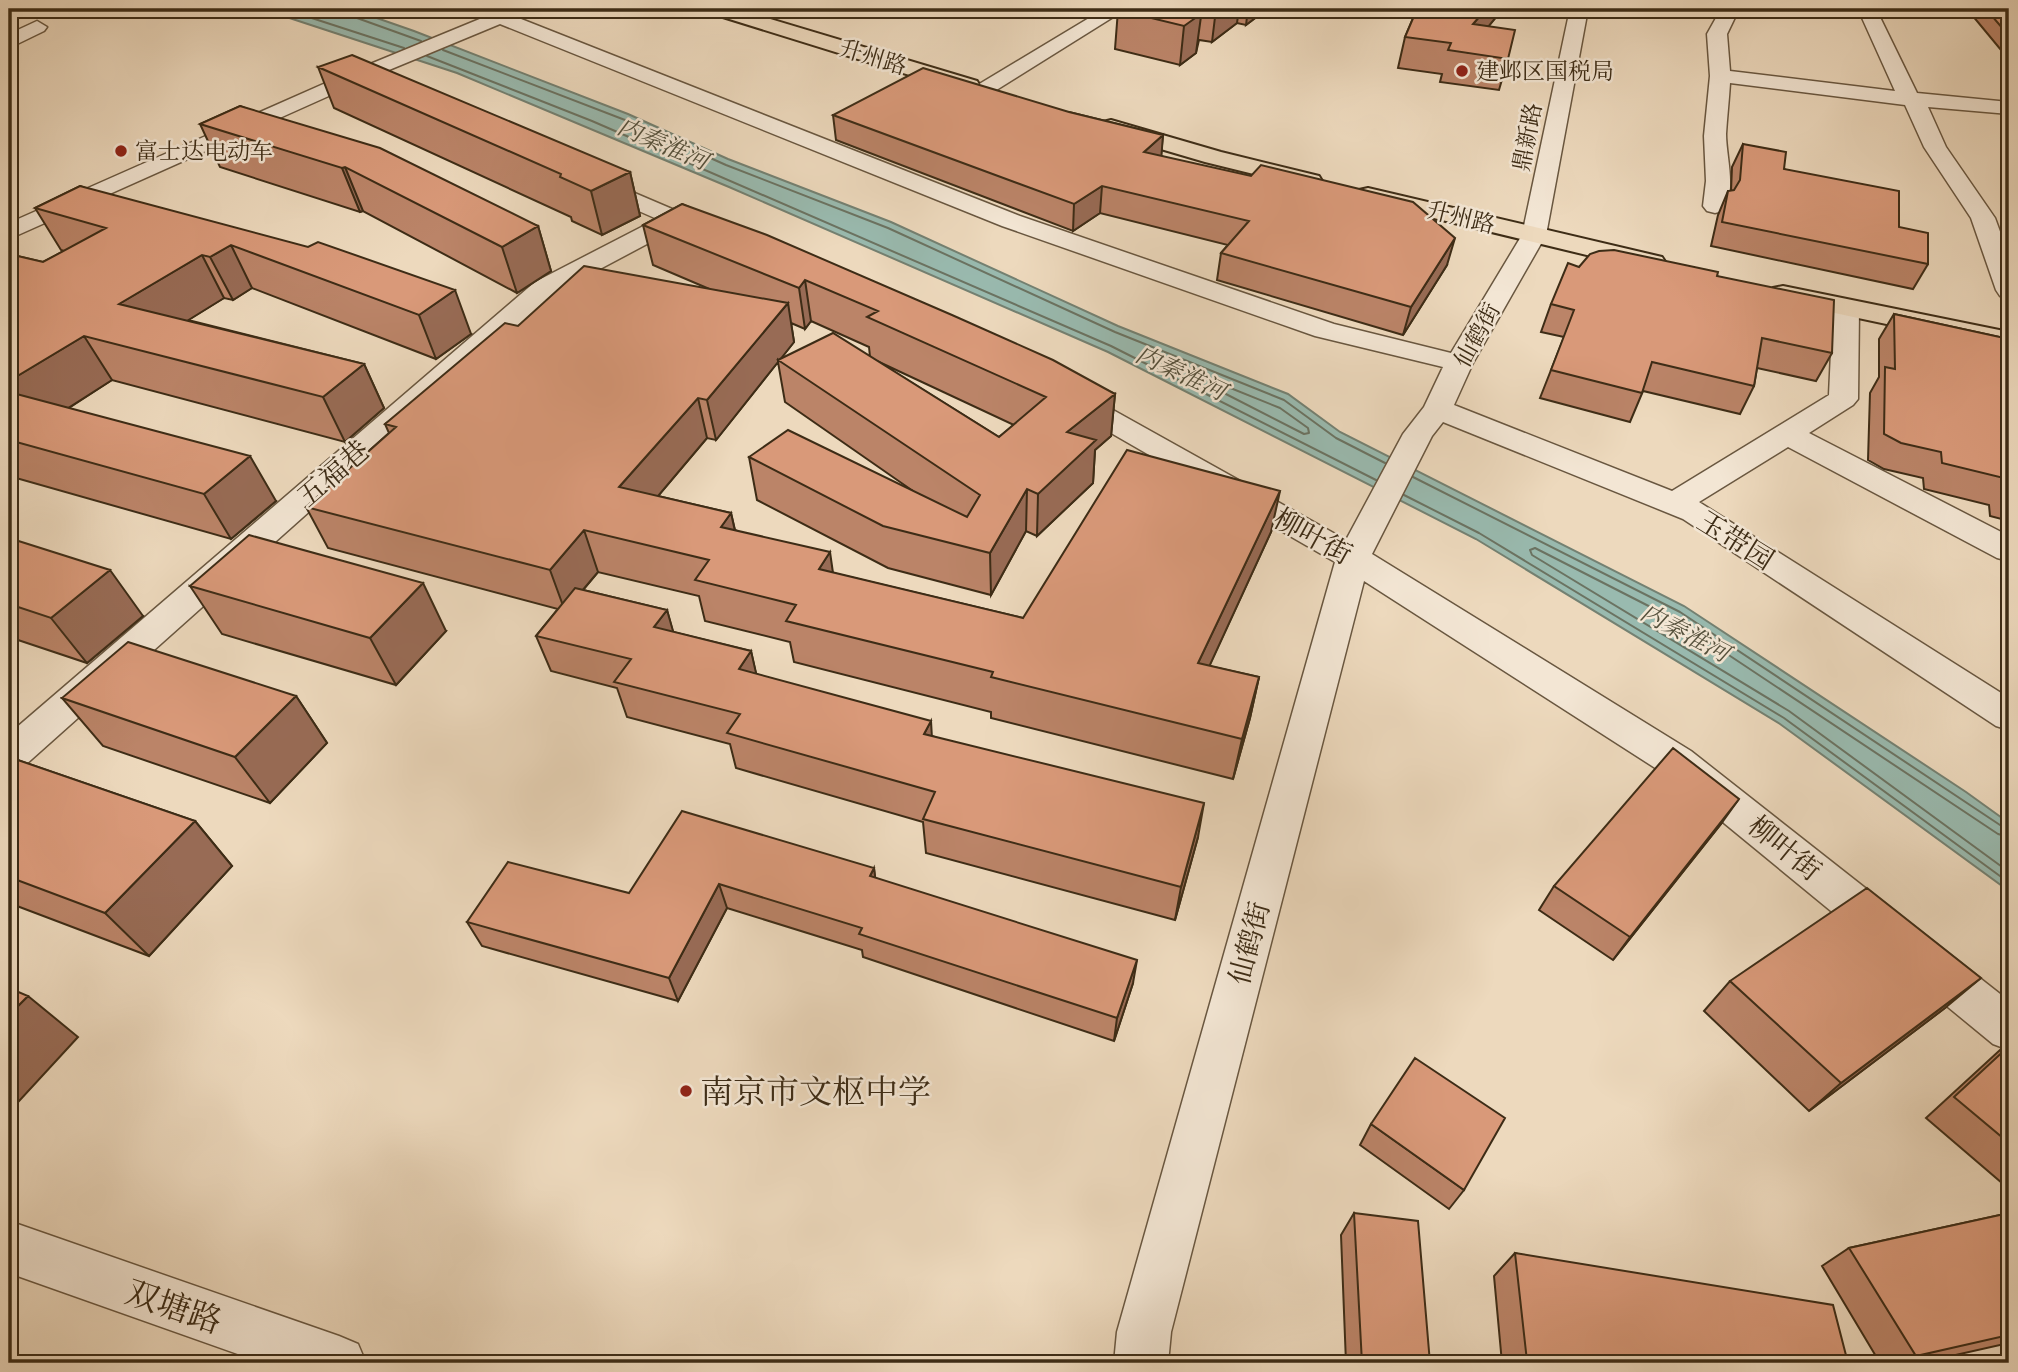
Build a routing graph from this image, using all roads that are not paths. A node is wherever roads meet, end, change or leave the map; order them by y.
1 (717, 9) edge
2 (1117, 9) edge
3 (1579, 9) edge
4 (1730, 9) edge
5 (1867, 9) edge
6 (510, 13) edge
7 (37, 27) dead end
8 (9, 42) edge
9 (1720, 76) junction
10 (983, 90) junction
11 (1009, 98) edge
12 (1911, 99) junction
13 (2009, 108) edge
14 (1086, 120) edge
15 (564, 170) edge
16 (1715, 206) dead end
17 (676, 219) junction
18 (9, 232) edge
19 (1534, 235) junction
20 (739, 247) edge
21 (1670, 267) edge
22 (1765, 290) edge
23 (2009, 290) edge
24 (1846, 309) junction
25 (2009, 341) edge
26 (1460, 363) junction
27 (1039, 381) edge
28 (1428, 422) junction
29 (1787, 434) junction
30 (1674, 504) junction
31 (1361, 542) junction
32 (2009, 550) edge
33 (2009, 716) edge
34 (9, 756) edge
35 (2009, 1029) edge
36 (9, 1247) edge
37 (339, 1363) edge
38 (1141, 1363) edge

1 - 10 main road, 升州路
2 - 10 street
3 - 19 street, 鼎新路
4 - 9 street
5 - 12 street
6 - 18 street
6 - 26 street
7 - 8 street
9 - 12 street
9 - 16 street
10 - 11 main road, 升州路
12 - 13 street
12 - 23 street
14 - 19 main road, 升州路
15 - 17 street
17 - 20 street
17 - 34 street, 五福巷
19 - 21 main road, 升州路
19 - 26 street, 仙鹤街
22 - 24 main road
24 - 25 main road
24 - 29 street
26 - 28 street, 仙鹤街
27 - 31 street, 柳叶街
28 - 30 street, 玉带园
28 - 31 street, 仙鹤街
29 - 30 street
29 - 32 street
30 - 33 street, 玉带园
31 - 35 street, 柳叶街
31 - 38 street, 仙鹤街
36 - 37 street, 双塘路

